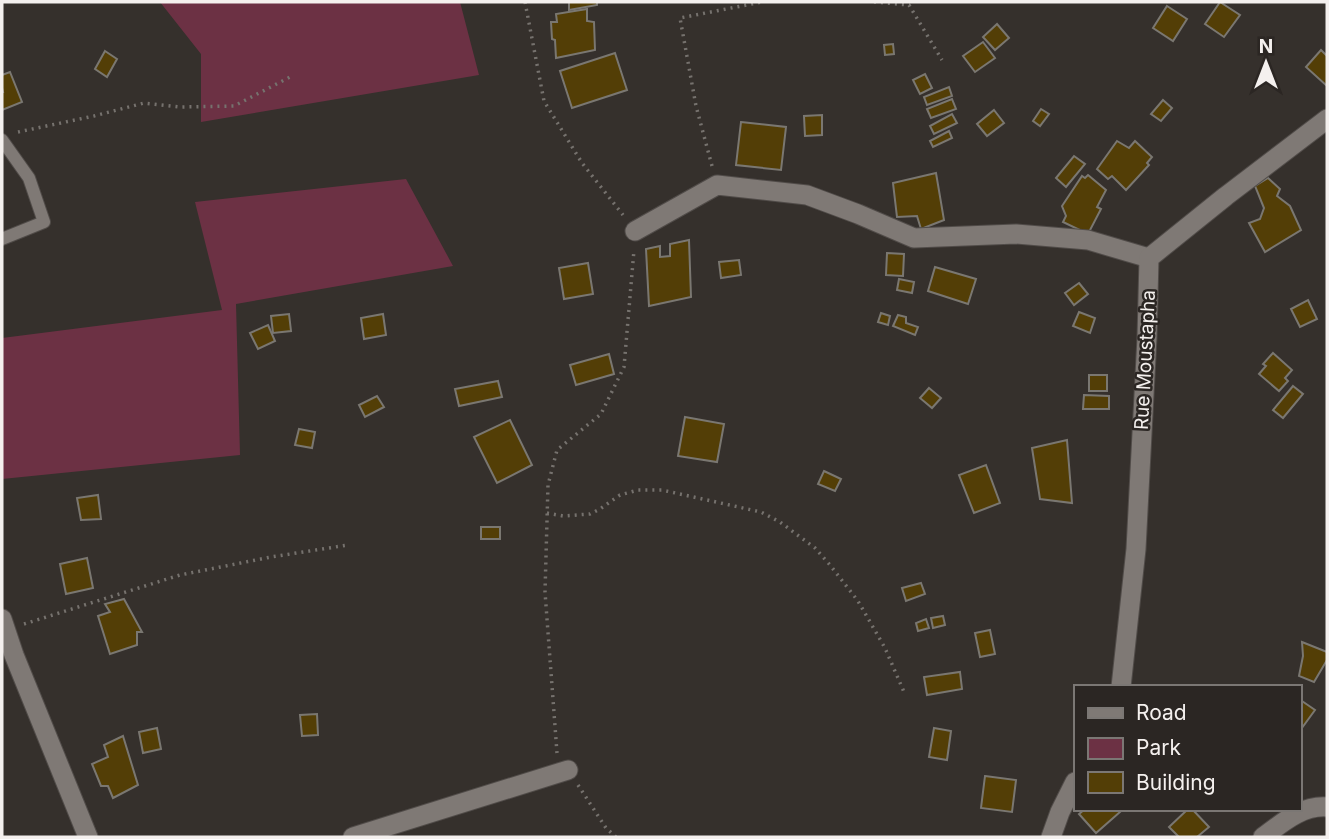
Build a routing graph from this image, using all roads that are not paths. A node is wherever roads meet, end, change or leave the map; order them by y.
1 (1327, 119) edge
2 (2, 140) edge
3 (635, 232) road end
4 (2, 239) edge
5 (1149, 258) junction
6 (4, 624) edge
7 (8, 657) edge
8 (1121, 685) edge
9 (568, 770) road end
10 (1074, 784) edge
11 (1327, 807) edge
12 (88, 837) edge
13 (353, 837) edge
14 (1051, 837) edge
15 (1264, 837) edge

1 - 5 street
2 - 4 lane
3 - 5 street
5 - 8 street, Rue Moustapha
6 - 7 street
7 - 12 street
9 - 13 street
10 - 14 street
11 - 15 street

